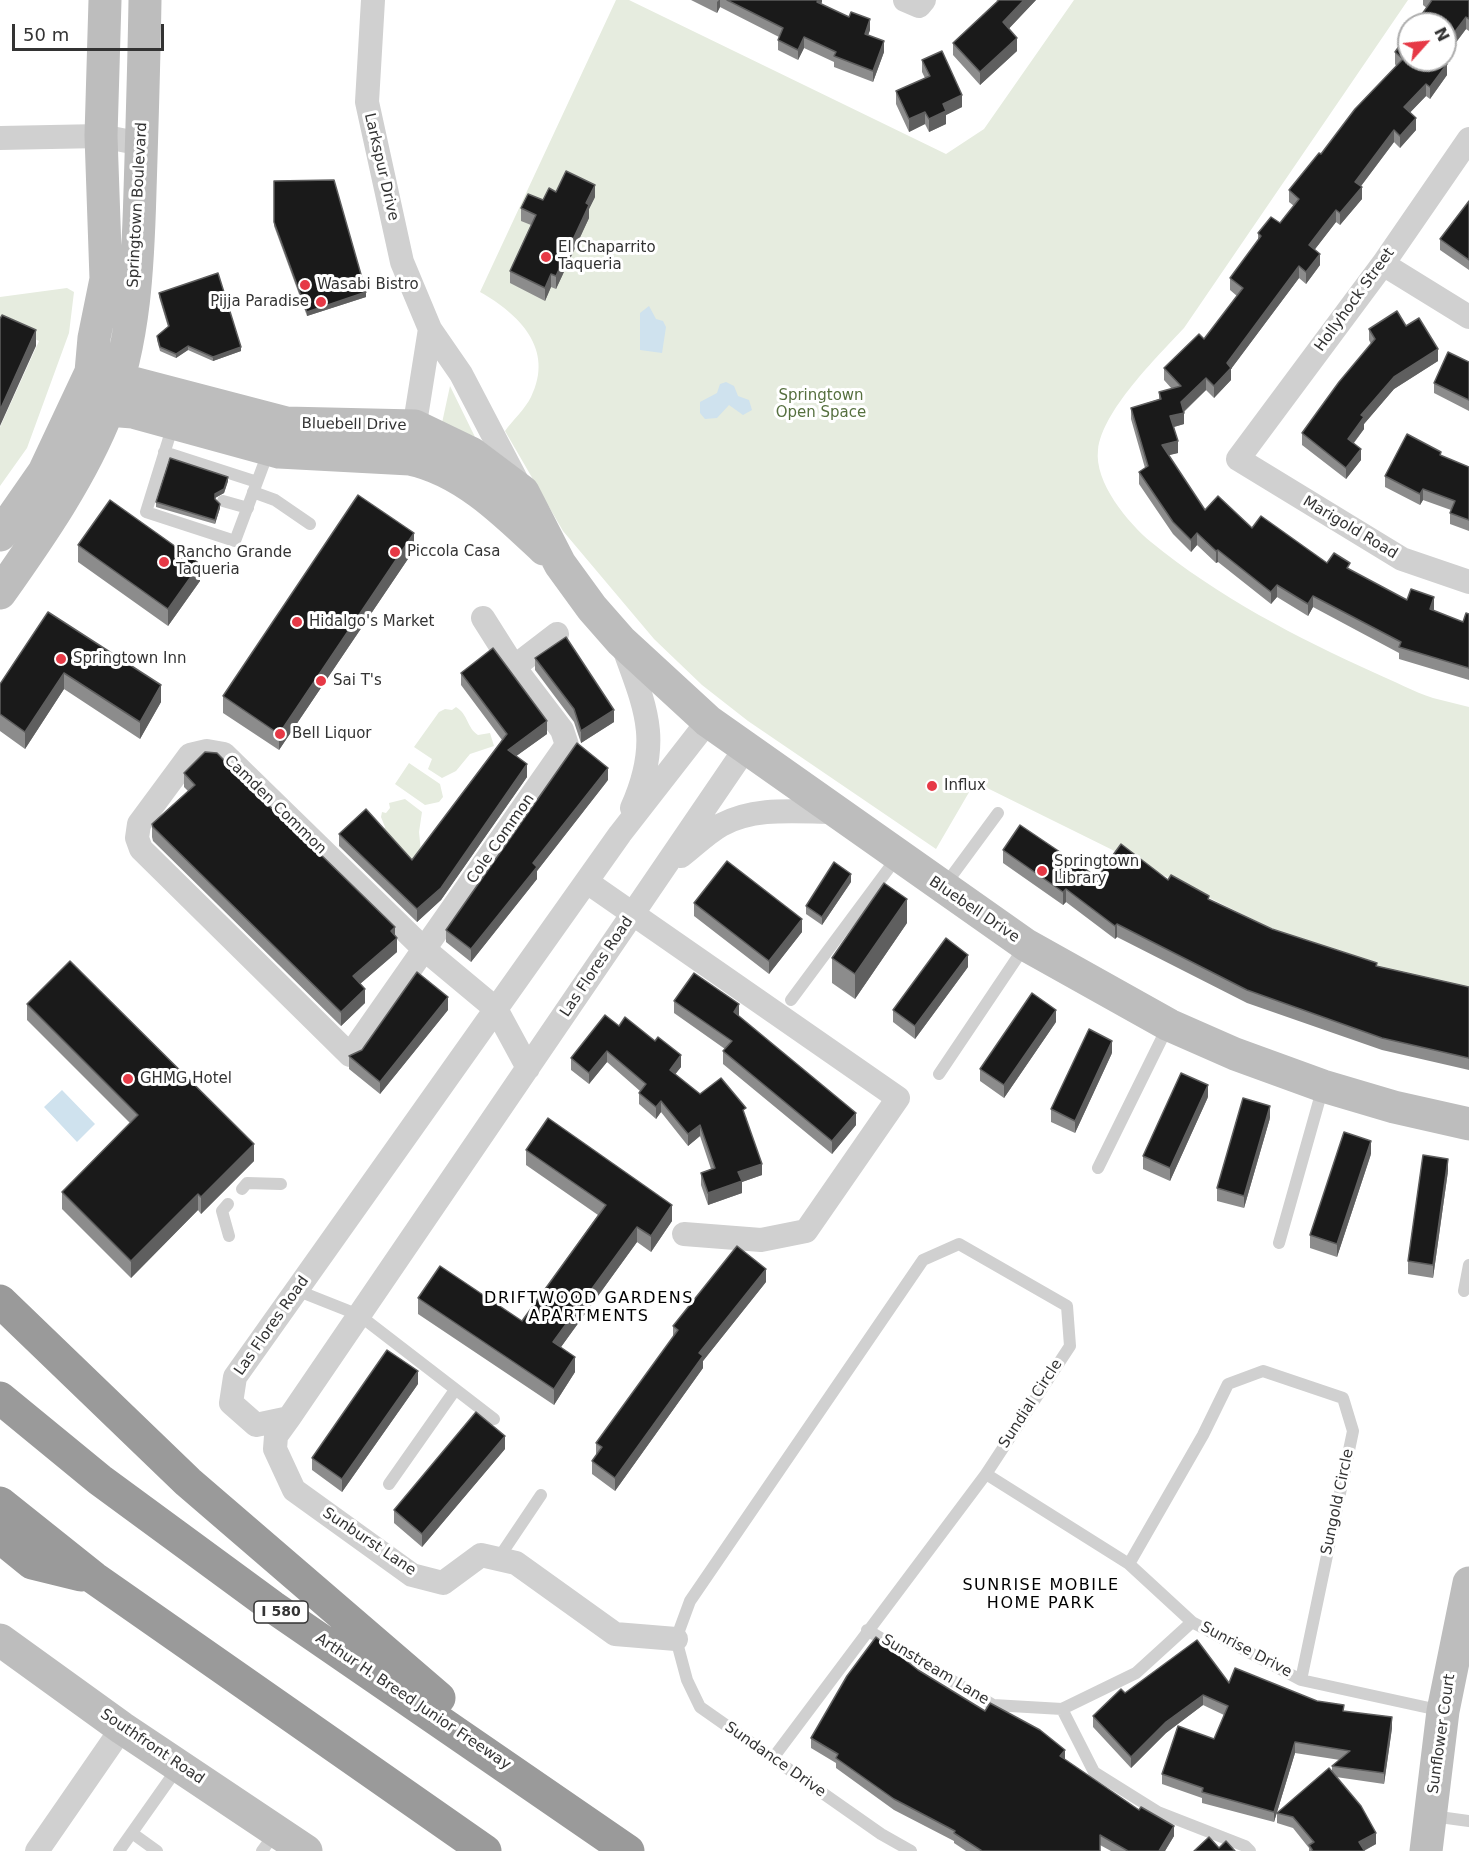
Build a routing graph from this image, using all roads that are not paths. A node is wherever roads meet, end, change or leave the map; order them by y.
1 (105, 0) edge
2 (145, 0) edge
3 (373, 0) edge
4 (101, 136) junction
5 (0, 138) edge
6 (1469, 139) edge
7 (142, 144) junction
8 (1383, 264) junction
9 (1469, 317) edge
10 (430, 329) junction
11 (99, 391) junction
12 (415, 426) junction
13 (169, 438) junction
14 (269, 450) junction
15 (410, 459) junction
16 (1238, 459) joint
17 (255, 487) junction
18 (523, 492) junction
19 (223, 501) dead end
20 (248, 508) junction
21 (4, 520) edge
22 (310, 524) dead end
23 (560, 564) junction
24 (1469, 582) edge
25 (0, 593) edge
26 (483, 618) dead end
27 (557, 634) dead end
28 (621, 641) junction
29 (514, 667) junction
30 (708, 721) junction
31 (746, 749) junction
32 (835, 812) junction
33 (998, 813) dead end
34 (620, 834) junction
35 (897, 856) junction
36 (663, 871) junction
37 (587, 882) junction
38 (943, 889) junction
39 (632, 915) junction
40 (1026, 945) junction
41 (424, 949) junction
42 (791, 1000) dead end
43 (496, 1009) junction
44 (1168, 1025) junction
45 (350, 1055) joint
46 (528, 1068) junction
47 (939, 1074) dead end
48 (1323, 1086) junction
49 (1469, 1124) edge
50 (1098, 1168) dead end
51 (281, 1184) dead end
52 (242, 1189) dead end
53 (228, 1204) dead end
54 (684, 1234) dead end
55 (229, 1236) dead end
56 (1279, 1243) dead end
57 (1469, 1265) edge
58 (296, 1290) junction
59 (1464, 1291) dead end
60 (0, 1301) edge
61 (359, 1315) junction
62 (455, 1390) junction
63 (0, 1398) edge
64 (289, 1418) junction
65 (494, 1419) dead end
66 (986, 1474) junction
67 (389, 1484) dead end
68 (541, 1495) dead end
69 (0, 1503) edge
70 (0, 1537) edge
71 (498, 1559) junction
72 (1129, 1564) junction
73 (94, 1578) junction
74 (1469, 1583) edge
75 (1192, 1622) junction
76 (867, 1630) junction
77 (676, 1639) junction
78 (0, 1640) edge
79 (1301, 1680) junction
80 (1062, 1709) junction
81 (1443, 1711) junction
82 (122, 1728) junction
83 (773, 1758) junction
84 (179, 1766) junction
85 (573, 1812) junction
86 (1431, 1816) junction
87 (1469, 1821) edge
88 (132, 1833) junction
89 (269, 1841) edge
90 (37, 1851) edge
91 (119, 1851) edge
92 (158, 1851) edge
93 (306, 1851) edge
94 (485, 1851) edge
95 (628, 1851) edge
96 (911, 1851) edge
97 (1250, 1851) edge
98 (1426, 1851) edge

1 - 4 street, Springtown Boulevard
2 - 7 street, Springtown Boulevard
3 - 10 street, Larkspur Drive
4 - 5 street
4 - 7 street
4 - 11 street, Springtown Boulevard
6 - 8 street, Hollyhock Street
7 - 11 street, Springtown Boulevard
8 - 9 street
8 - 16 street, Hollyhock Street
10 - 12 street
10 - 18 street, Larkspur Drive
11 - 12 street, Bluebell Drive
11 - 13 street, Bluebell Drive
11 - 21 street, Springtown Boulevard
11 - 25 street, Springtown Boulevard
12 - 15 street
12 - 18 street, Bluebell Drive
13 - 14 street, Bluebell Drive
13 - 17 lane
13 - 20 lane
14 - 15 street, Bluebell Drive
14 - 17 lane
15 - 23 street, Bluebell Drive
16 - 24 street, Marigold Road
17 - 20 lane
17 - 22 lane
18 - 23 street, Bluebell Drive
19 - 20 lane
23 - 28 street, Bluebell Drive
26 - 29 street
27 - 29 street
28 - 30 street, Bluebell Drive
28 - 34 street, Las Flores Road
29 - 41 street, Cole Common
30 - 31 street, Bluebell Drive
30 - 34 street, Las Flores Road
31 - 32 street, Bluebell Drive
31 - 36 street, Las Flores Road
32 - 35 street, Bluebell Drive
32 - 36 street, Las Flores Road
33 - 38 lane
34 - 37 street, Las Flores Road
35 - 38 street, Bluebell Drive
35 - 42 lane
36 - 39 street, Las Flores Road
37 - 39 street
37 - 43 street, Las Flores Road
38 - 40 street, Bluebell Drive
39 - 46 street, Las Flores Road
39 - 54 street
40 - 44 street, Bluebell Drive
40 - 47 lane
41 - 43 street, Camden Common
41 - 45 street, Cole Common
41 - 45 street, Camden Common
43 - 46 street, Camden Common
43 - 58 street, Las Flores Road
44 - 48 street, Bluebell Drive
44 - 50 lane
46 - 61 street, Las Flores Road
48 - 49 street, Bluebell Drive
48 - 56 lane
51 - 52 lane
53 - 55 lane
57 - 59 lane
58 - 61 lane
58 - 64 street, Las Flores Road
60 - 85 highway
61 - 62 lane
61 - 64 street, Las Flores Road
62 - 65 lane
62 - 67 lane
63 - 85 highway, Arthur H. Breed Junior Freeway / I 580
64 - 71 street, Sunburst Lane
66 - 72 lane, Sunrise Drive
66 - 76 lane, Sundial Circle
66 - 77 lane, Sundial Circle
68 - 71 lane
69 - 73 highway
70 - 73 highway
71 - 77 street, Sunburst Lane
72 - 75 lane, Sunrise Drive
72 - 79 lane, Sungold Circle
73 - 94 highway
74 - 81 street, Sunflower Court
75 - 79 lane, Sunrise Drive
75 - 80 lane, Sunstream Lane
76 - 80 lane, Sunstream Lane
76 - 83 lane, Sundial Circle
77 - 83 lane, Sundance Drive
78 - 82 street, Southfront Road
79 - 81 lane, Sunrise Drive
80 - 97 lane
81 - 86 street, Sunflower Court
82 - 84 street, Southfront Road
82 - 90 street
83 - 96 lane, Sundance Drive
84 - 88 lane
84 - 89 street, Southfront Road
85 - 95 highway, Arthur H. Breed Junior Freeway / I 580
86 - 87 lane
86 - 98 street, Sunflower Court
88 - 91 lane
88 - 92 lane
89 - 93 street, Southfront Road

